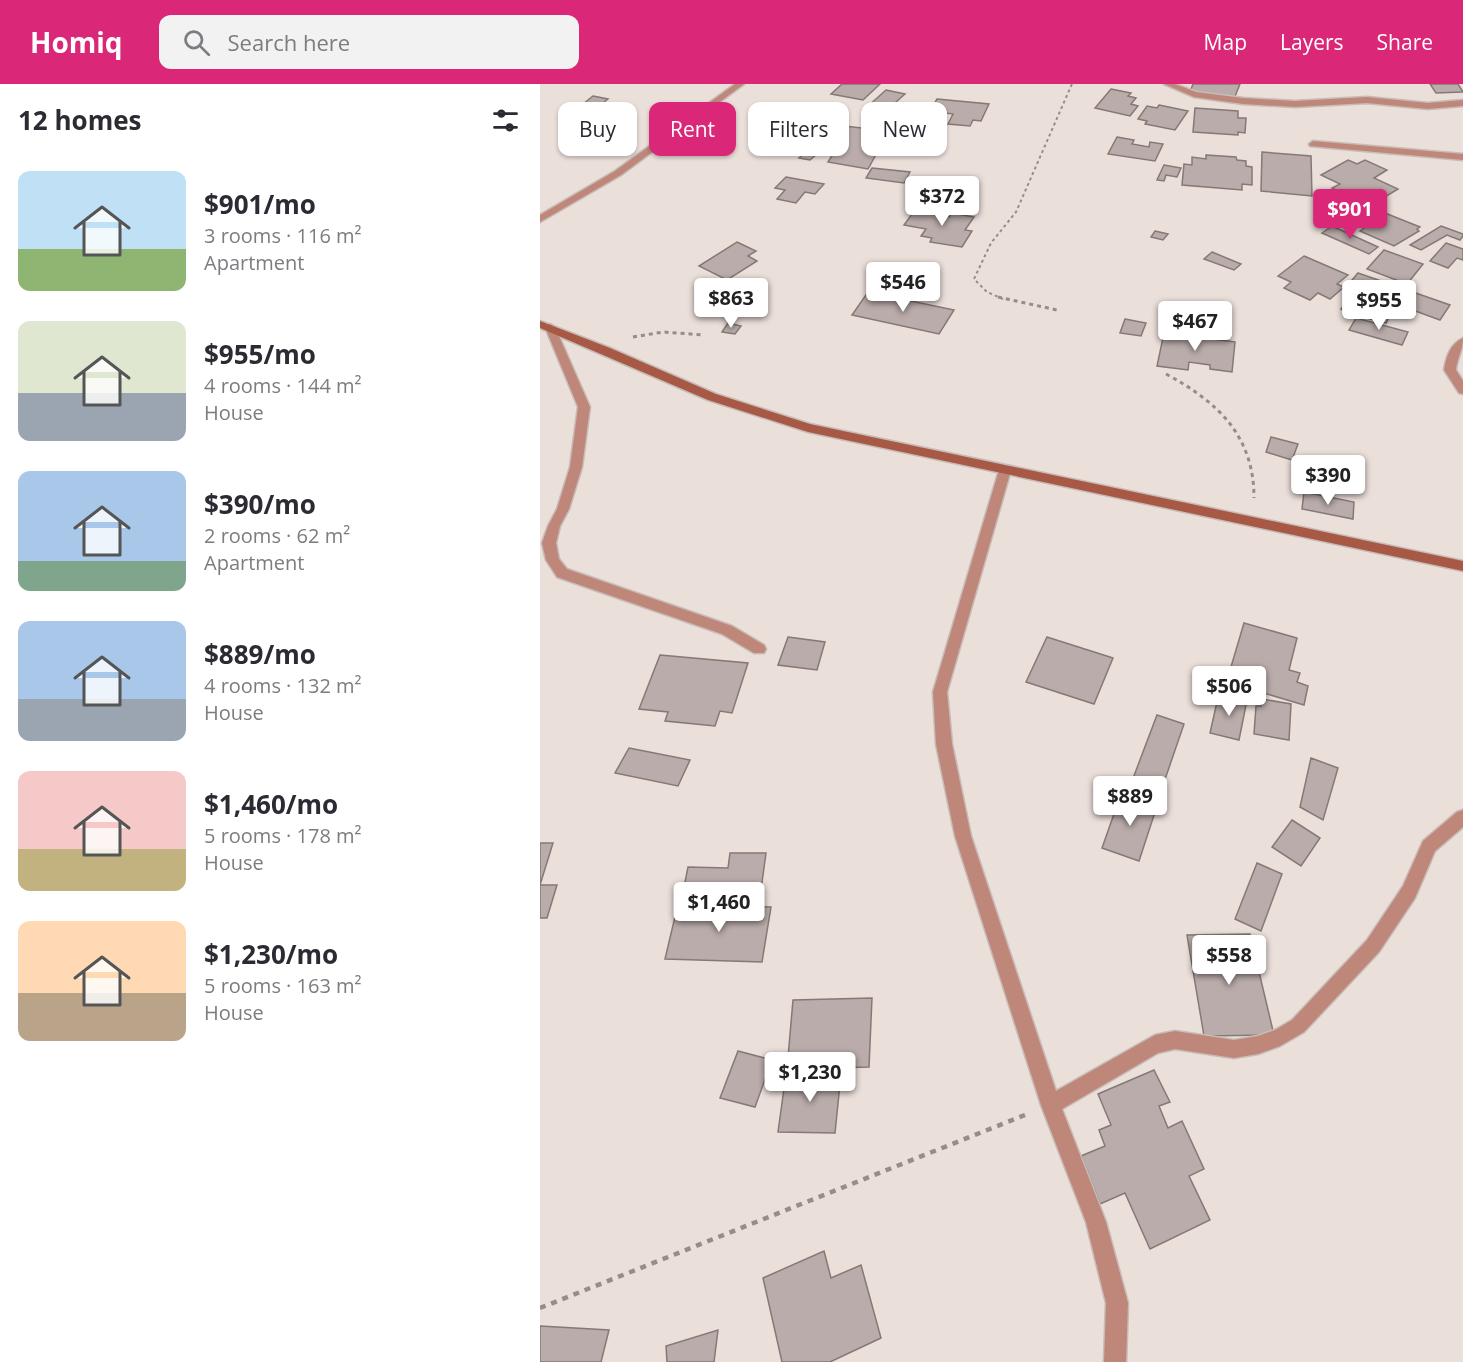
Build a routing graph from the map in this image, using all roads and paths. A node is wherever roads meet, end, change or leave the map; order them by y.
1 (740, 84) edge
2 (1072, 84) edge
3 (1168, 84) edge
4 (1463, 103) edge
5 (1313, 144) dead end
6 (1463, 157) edge
7 (540, 219) edge
8 (1058, 310) dead end
9 (545, 326) edge
10 (704, 335) dead end
11 (1463, 341) edge
12 (606, 350) junction
13 (1166, 374) dead end
14 (1463, 390) edge
15 (1005, 470) junction
16 (1248, 519) junction
17 (1463, 566) edge
18 (759, 649) dead end
19 (1463, 817) edge
20 (1051, 1105) junction
21 (540, 1308) edge
22 (1115, 1362) edge

1 - 7 street
2 - 8 path
3 - 4 street
5 - 6 street
9 - 12 street
9 - 18 street
10 - 12 path
11 - 14 street
12 - 15 street
13 - 16 path
15 - 16 street
15 - 20 street
16 - 17 street
19 - 20 street
20 - 21 path
20 - 22 street

